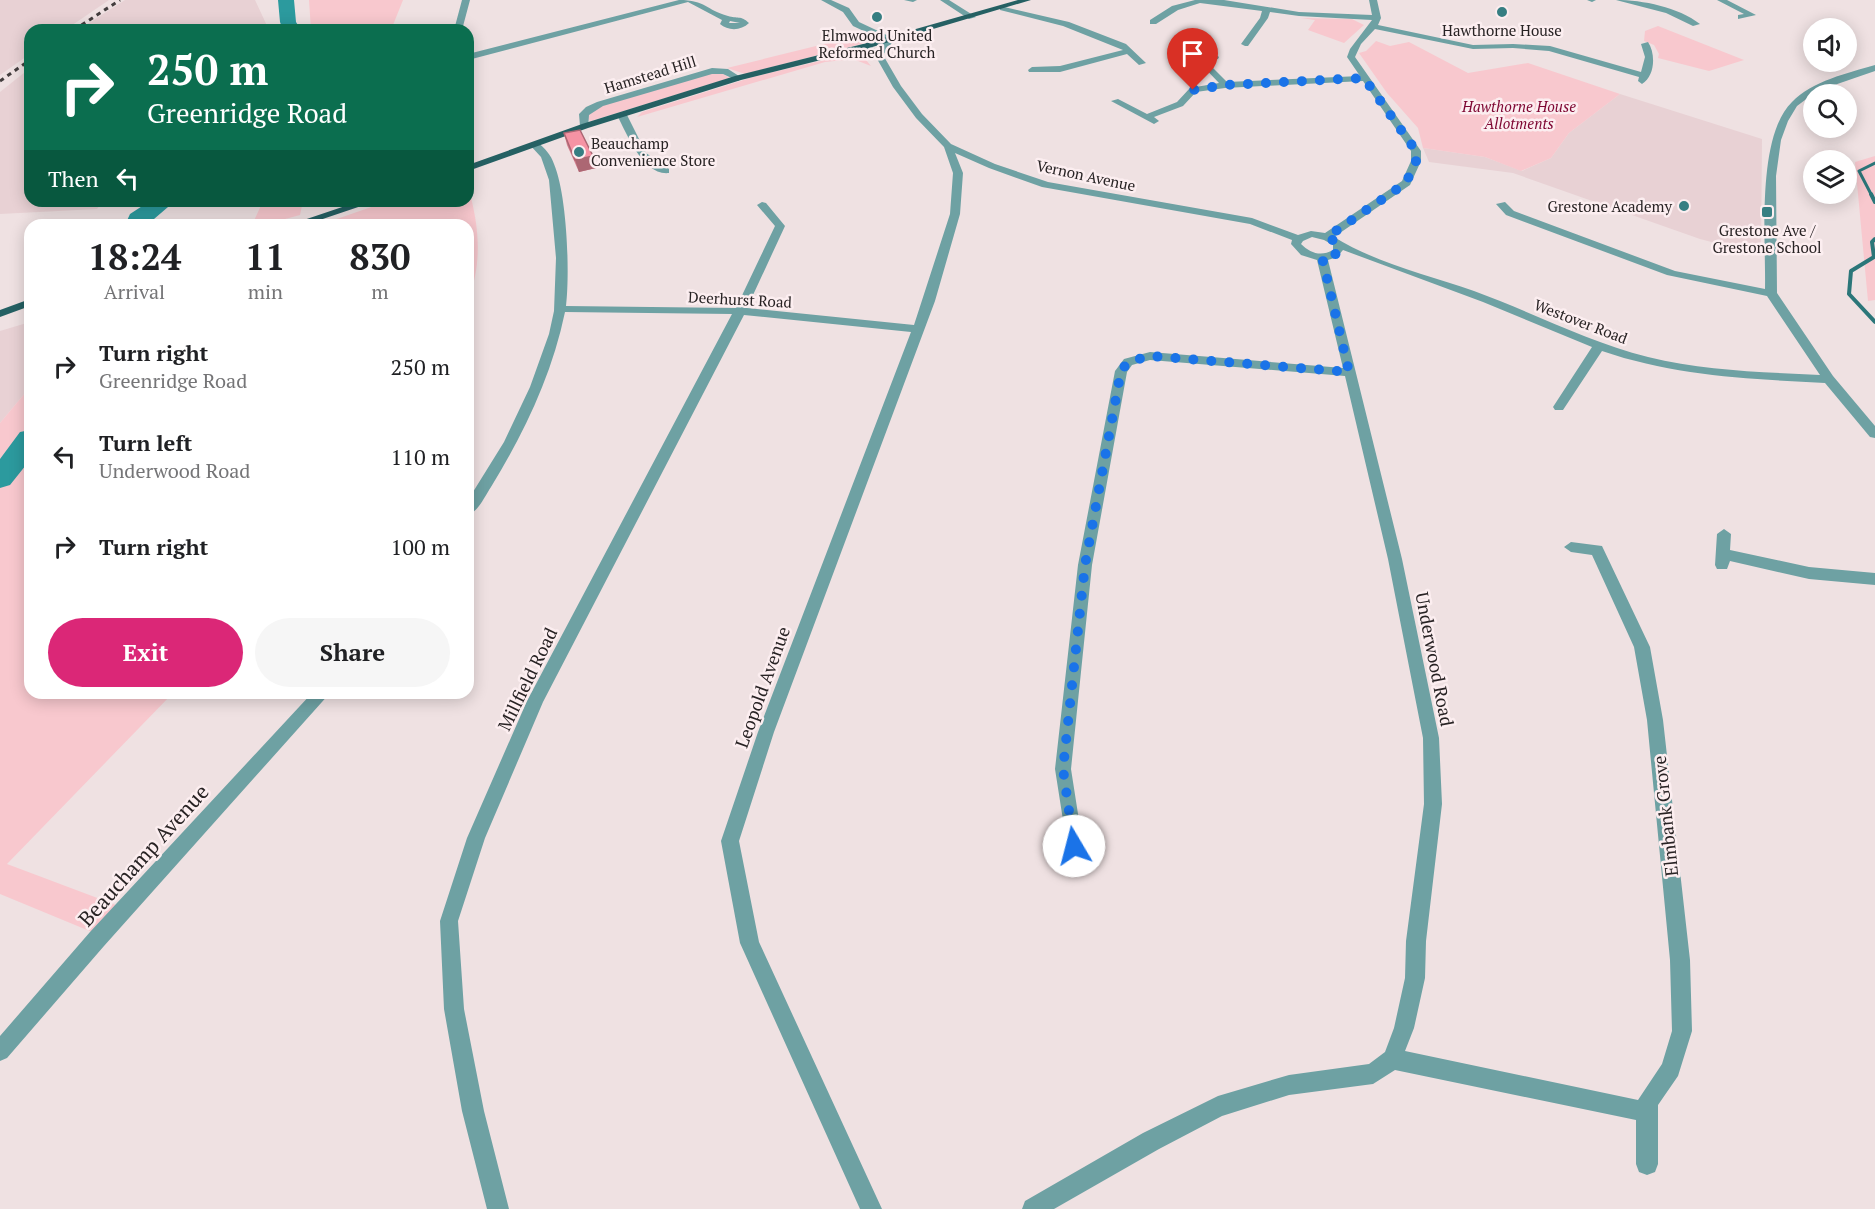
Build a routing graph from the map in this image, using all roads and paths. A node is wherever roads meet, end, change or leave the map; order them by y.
1 (466, 0) edge
2 (689, 0) edge
3 (825, 0) edge
4 (908, 0) edge
5 (913, 0) edge
6 (944, 0) edge
7 (1027, 0) edge
8 (1373, 0) edge
9 (1620, 0) edge
10 (1721, 0) edge
11 (1216, 1) edge
12 (1003, 8) junction
13 (1266, 10) junction
14 (1146, 13) dead end
15 (972, 17) junction
16 (1742, 17) dead end
17 (727, 19) dead end
18 (1376, 23) junction
19 (460, 24) edge
20 (1696, 24) dead end
21 (890, 40) junction
22 (1258, 42) dead end
23 (1645, 44) dead end
24 (866, 46) junction
25 (1129, 51) junction
26 (474, 55) edge
27 (879, 56) junction
28 (1215, 57) dead end
29 (1142, 63) dead end
30 (1875, 68) edge
31 (1032, 70) dead end
32 (738, 78) junction
33 (1364, 78) junction
34 (1226, 85) junction
35 (1115, 101) dead end
36 (622, 115) junction
37 (585, 126) junction
38 (534, 144) junction
39 (948, 146) junction
40 (474, 166) edge
41 (992, 166) junction
42 (666, 171) dead end
43 (958, 173) junction
44 (1501, 204) dead end
45 (762, 205) dead end
46 (352, 207) edge
47 (313, 219) edge
48 (1327, 237) junction
49 (1298, 239) junction
50 (1338, 244) junction
51 (1365, 257) junction
52 (1326, 262) junction
53 (1771, 293) junction
54 (24, 304) edge
55 (561, 309) junction
56 (740, 311) junction
57 (0, 314) edge
58 (917, 329) junction
59 (1598, 347) junction
60 (1349, 372) junction
61 (1829, 379) junction
62 (1559, 407) dead end
63 (1875, 434) edge
64 (474, 502) edge
65 (1725, 534) dead end
66 (1571, 547) dead end
67 (1875, 579) edge
68 (317, 699) edge
69 (1074, 846) dead end
70 (0, 1051) edge
71 (1392, 1059) junction
72 (1647, 1112) junction
73 (1647, 1164) dead end
74 (498, 1209) edge
75 (872, 1209) edge
76 (1033, 1209) edge

1 - 19 street
2 - 17 street
2 - 26 street
3 - 21 street
4 - 5 street
6 - 15 street
7 - 12 main road, Hamstead Hill
8 - 18 street
9 - 20 street
10 - 16 street
11 - 13 street
11 - 14 street
12 - 15 main road, Hamstead Hill
12 - 25 street
13 - 18 street
13 - 22 street
15 - 21 main road, Hamstead Hill
18 - 23 street
18 - 33 street
21 - 24 main road, Hamstead Hill
21 - 27 street
24 - 27 street, Vernon Avenue
24 - 32 main road, Hamstead Hill
25 - 29 street
25 - 31 street
27 - 39 street, Vernon Avenue
28 - 34 street
30 - 53 street
32 - 36 main road, Hamstead Hill
32 - 37 street, Hamstead Hill
33 - 34 street
33 - 48 street
34 - 35 street
36 - 37 main road, Hamstead Hill
36 - 42 street
37 - 38 main road, Hamstead Hill
38 - 40 main road, Hamstead Hill
38 - 55 street
39 - 41 street, Vernon Avenue
39 - 43 street, Leopold Avenue
41 - 43 street
41 - 49 street, Vernon Avenue
43 - 58 street, Leopold Avenue
44 - 53 street
45 - 56 street, Millfield Road
46 - 47 main road
48 - 49 street
48 - 50 street, Westover Road
49 - 52 street
50 - 51 street, Westover Road
50 - 52 street
51 - 52 street, Westover Road
51 - 59 street, Westover Road
52 - 60 street, Underwood Road
53 - 61 street
54 - 57 main road
55 - 56 street, Deerhurst Road
55 - 64 street
56 - 58 street, Deerhurst Road
56 - 74 street, Millfield Road
58 - 75 street, Leopold Avenue
59 - 61 street, Westover Road
59 - 62 street
60 - 69 street
60 - 71 street, Underwood Road
61 - 63 street
65 - 67 street
66 - 72 street, Elmbank Grove
68 - 70 street, Beauchamp Avenue
71 - 72 street
71 - 76 street
72 - 73 street, Elmbank Grove

